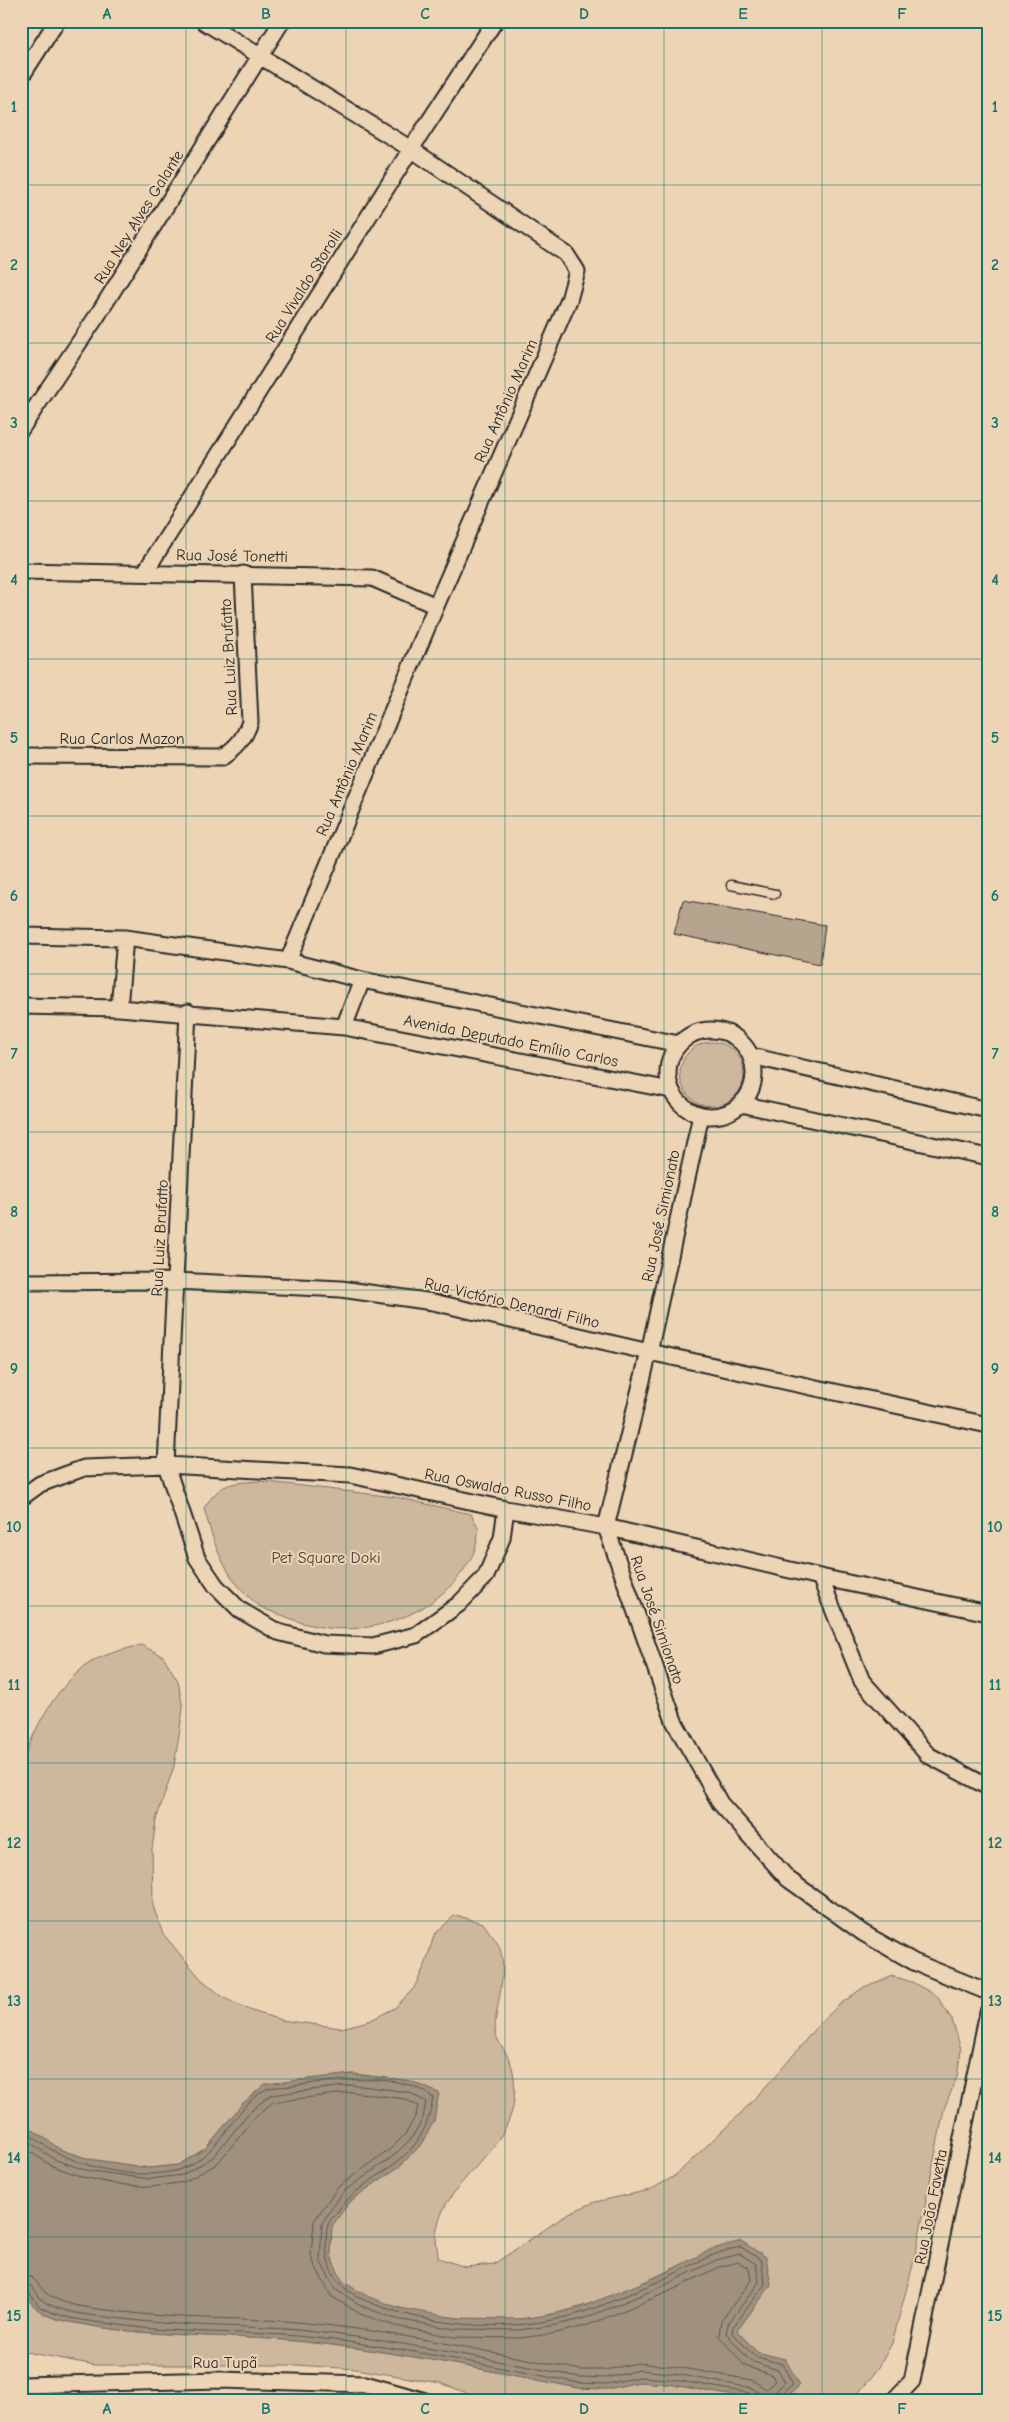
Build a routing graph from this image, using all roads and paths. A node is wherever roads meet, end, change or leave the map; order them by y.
1 (57, 21) edge
2 (203, 21) edge
3 (282, 21) edge
4 (496, 21) edge
5 (259, 57) junction
6 (21, 77) edge
7 (411, 149) junction
8 (21, 428) edge
9 (21, 571) edge
10 (145, 572) junction
11 (242, 574) junction
12 (436, 606) junction
13 (21, 756) edge
14 (222, 757) joint
15 (731, 885) dead end
16 (776, 894) dead end
17 (21, 936) edge
18 (125, 938) junction
19 (288, 961) junction
20 (362, 980) junction
21 (21, 1006) edge
22 (119, 1008) junction
23 (188, 1012) junction
24 (344, 1027) junction
25 (679, 1044) junction
26 (751, 1056) junction
27 (671, 1090) junction
28 (741, 1104) junction
29 (988, 1110) edge
30 (701, 1115) junction
31 (988, 1156) edge
32 (176, 1281) junction
33 (21, 1282) edge
34 (649, 1352) junction
35 (988, 1425) edge
36 (166, 1465) junction
37 (21, 1498) edge
38 (506, 1509) junction
39 (606, 1527) junction
40 (820, 1577) junction
41 (988, 1613) edge
42 (988, 1787) edge
43 (988, 1992) edge
44 (988, 2012) edge
45 (21, 2384) edge
46 (426, 2401) edge
47 (893, 2401) edge

1 - 6 street
2 - 5 street, Rua Antônio Marim
3 - 5 street, Rua Ney Alves Galante
4 - 7 street, Rua Vivaldo Storolli
5 - 7 street, Rua Antônio Marim
5 - 8 street, Rua Ney Alves Galante
7 - 10 street, Rua Vivaldo Storolli
7 - 12 street, Rua Antônio Marim
9 - 10 street, Rua José Tonetti
10 - 11 street, Rua José Tonetti
11 - 12 street, Rua José Tonetti
11 - 14 street, Rua Luiz Brufatto
12 - 19 street, Rua Antônio Marim
13 - 14 street, Rua Carlos Mazon
15 - 16 lane
17 - 18 street, Avenida Deputado Emílio Carlos
18 - 19 street, Avenida Deputado Emílio Carlos
18 - 22 street
19 - 20 street, Avenida Deputado Emílio Carlos
20 - 24 street
20 - 25 street, Avenida Deputado Emílio Carlos
21 - 22 street, Avenida Deputado Emílio Carlos
22 - 23 street, Avenida Deputado Emílio Carlos
23 - 24 street, Avenida Deputado Emílio Carlos
23 - 32 street, Rua Luiz Brufatto
24 - 27 street, Avenida Deputado Emílio Carlos
25 - 26 street
25 - 27 street
26 - 28 street
26 - 29 street
27 - 30 street
28 - 30 street
28 - 31 street
30 - 34 street, Rua José Simionato
32 - 33 street, Rua Victório Denardi Filho
32 - 34 street, Rua Victório Denardi Filho
32 - 36 street, Rua Luiz Brufatto
34 - 35 street, Rua Victório Denardi Filho
34 - 39 street, Rua José Simionato
36 - 37 street, Rua Oswaldo Russo Filho
36 - 38 street, Rua Oswaldo Russo Filho
36 - 38 street
38 - 39 street, Rua Oswaldo Russo Filho
39 - 40 street, Rua Oswaldo Russo Filho
39 - 43 street, Rua José Simionato
40 - 41 street, Rua Oswaldo Russo Filho
40 - 42 street
44 - 47 street, Rua João Favetta
45 - 46 street, Rua Tupã

